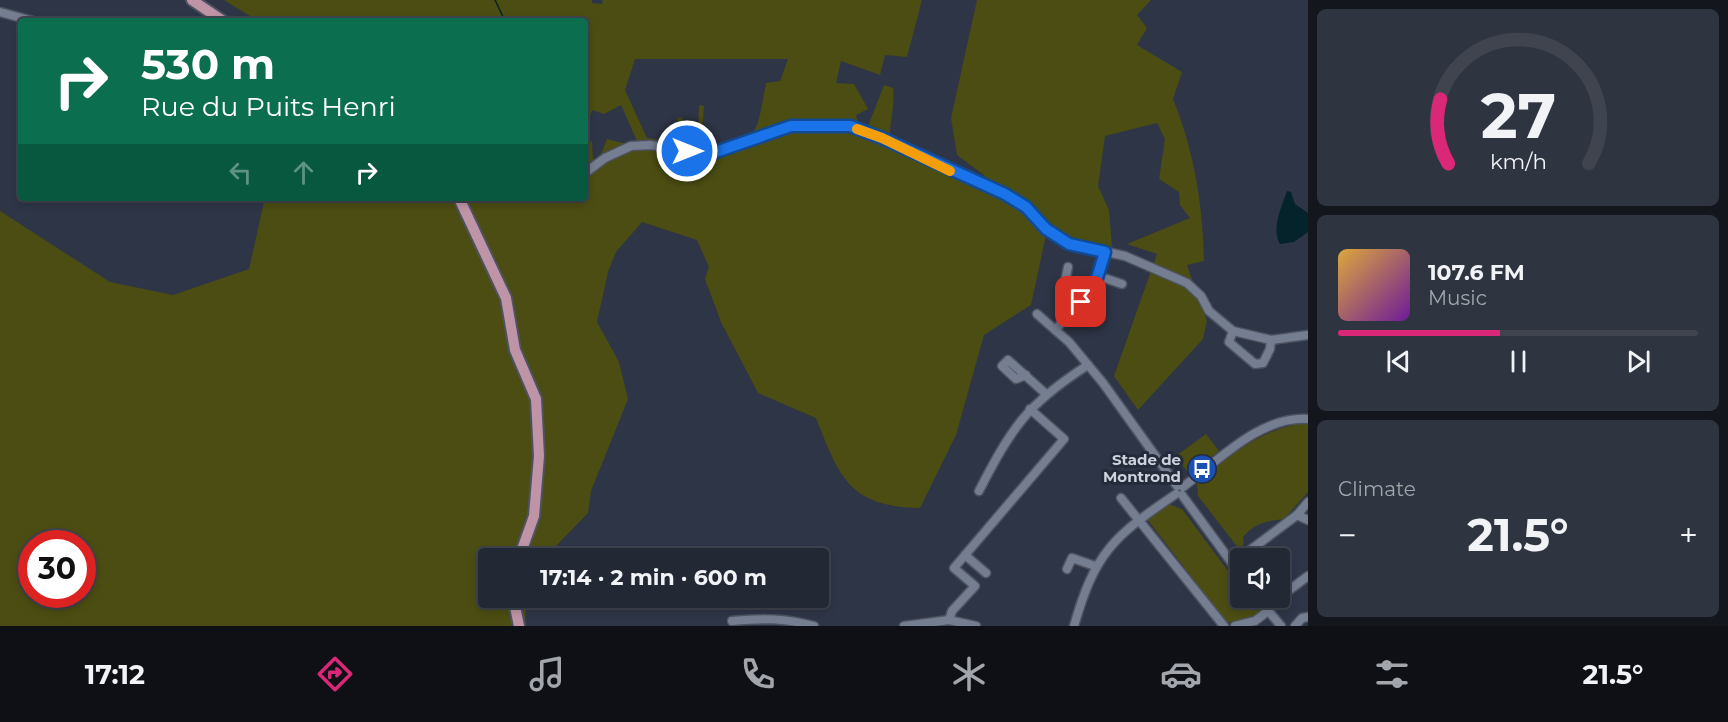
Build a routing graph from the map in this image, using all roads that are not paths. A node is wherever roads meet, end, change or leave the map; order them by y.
1 (192, 0) edge
2 (0, 12) edge
3 (22, 18) edge
4 (219, 18) edge
5 (588, 171) edge
6 (460, 201) edge
7 (1105, 252) junction
8 (1068, 267) dead end
9 (1098, 276) junction
10 (1122, 284) dead end
11 (1081, 302) junction
12 (1037, 314) dead end
13 (1055, 330) junction
14 (1233, 331) junction
15 (1308, 335) edge
16 (1271, 340) junction
17 (1088, 365) junction
18 (1026, 375) dead end
19 (1046, 394) junction
20 (1030, 409) junction
21 (1308, 419) edge
22 (1180, 490) junction
23 (979, 491) dead end
24 (1121, 498) dead end
25 (1308, 502) edge
26 (1297, 515) junction
27 (1140, 519) junction
28 (1308, 520) edge
29 (523, 548) edge
30 (1253, 548) edge
31 (965, 555) junction
32 (1230, 559) edge
33 (1095, 566) junction
34 (1067, 569) dead end
35 (986, 573) dead end
36 (1308, 576) edge
37 (1290, 589) edge
38 (515, 608) edge
39 (1266, 609) joint
40 (1308, 617) edge
41 (949, 620) junction
42 (732, 621) dead end
43 (519, 626) edge
44 (814, 626) edge
45 (904, 626) edge
46 (976, 626) edge
47 (1074, 626) edge
48 (1224, 626) edge
49 (1235, 626) edge
50 (1281, 626) edge
51 (1295, 626) edge

1 - 4 main road
2 - 3 street
5 - 7 street
6 - 29 main road
7 - 9 street
7 - 14 street
8 - 11 street
9 - 10 street
9 - 11 street
11 - 13 street
12 - 13 street
13 - 17 street
14 - 16 street
14 - 16 street
15 - 16 street
17 - 19 street
17 - 22 street
18 - 19 street
19 - 20 street
20 - 23 street
20 - 31 street
21 - 22 street
22 - 27 street
22 - 32 street
24 - 27 street
25 - 26 street
26 - 28 street
26 - 30 street
27 - 33 street
27 - 48 street
31 - 35 street
31 - 41 street
33 - 34 street
33 - 47 street
36 - 37 street
38 - 43 main road
39 - 49 street
39 - 50 street
40 - 51 street
41 - 45 street
41 - 46 street
42 - 44 street

